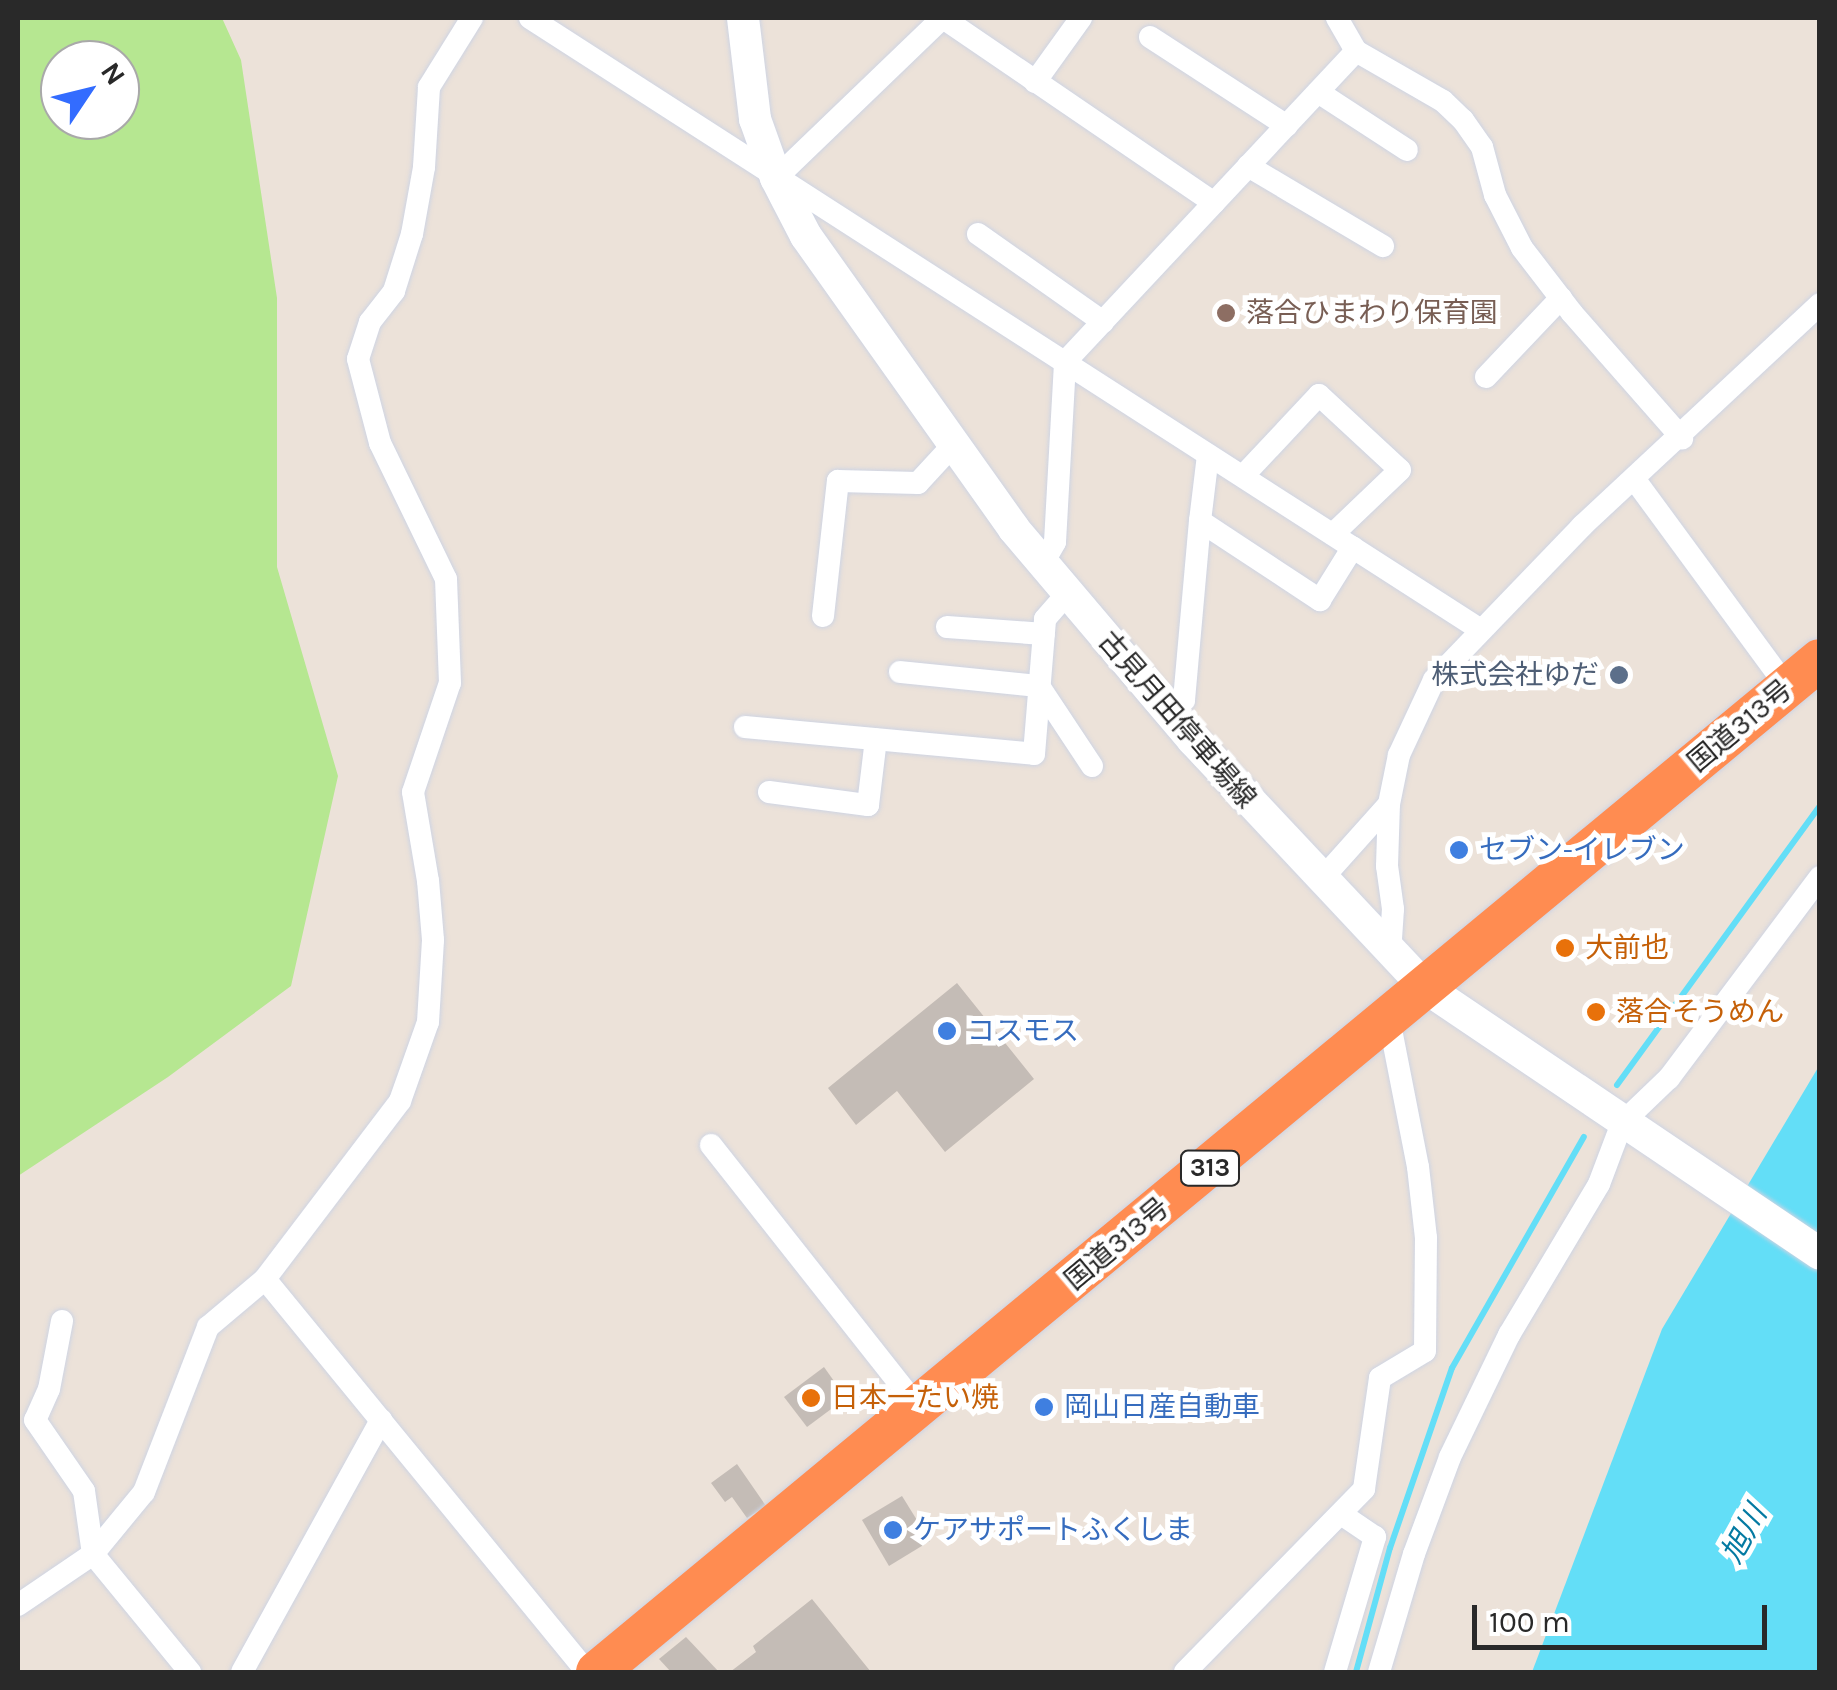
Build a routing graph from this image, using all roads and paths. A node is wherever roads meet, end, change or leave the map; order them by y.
1 (472, 18) edge
2 (530, 18) edge
3 (743, 18) edge
4 (943, 18) edge
5 (1080, 18) edge
6 (1337, 18) edge
7 (1150, 37) dead end
8 (1356, 51) junction
9 (1035, 82) junction
10 (1318, 92) junction
11 (1286, 126) junction
12 (1406, 150) dead end
13 (1248, 166) junction
14 (776, 178) junction
15 (1214, 203) junction
16 (978, 234) dead end
17 (1383, 246) dead end
18 (1560, 298) junction
19 (1820, 304) edge
20 (1103, 322) junction
21 (1065, 362) junction
22 (1486, 377) dead end
23 (1682, 438) junction
24 (954, 444) junction
25 (1208, 455) junction
26 (1243, 476) junction
27 (1634, 480) junction
28 (1200, 521) junction
29 (1343, 540) junction
30 (1042, 563) junction
31 (1067, 594) junction
32 (822, 616) dead end
33 (947, 627) dead end
34 (1479, 629) junction
35 (1044, 634) junction
36 (1820, 660) edge
37 (900, 672) dead end
38 (1039, 686) junction
39 (1787, 687) junction
40 (1171, 714) junction
41 (745, 727) dead end
42 (876, 739) junction
43 (1092, 766) dead end
44 (770, 792) dead end
45 (1389, 804) junction
46 (1820, 877) edge
47 (1322, 880) junction
48 (1390, 954) junction
49 (1426, 988) junction
50 (1389, 1019) junction
51 (1622, 1123) junction
52 (711, 1144) dead end
53 (1820, 1254) edge
54 (265, 1278) junction
55 (62, 1321) dead end
56 (919, 1408) junction
57 (381, 1420) junction
58 (1341, 1514) junction
59 (93, 1554) junction
60 (18, 1605) edge
61 (190, 1672) edge
62 (242, 1672) edge
63 (587, 1672) edge
64 (598, 1672) edge
65 (1185, 1672) edge
66 (1335, 1672) edge
67 (1379, 1672) edge

1 - 54 street
2 - 14 street
3 - 14 main road, 古見月田停車場線
4 - 9 street
4 - 14 street
5 - 9 street
6 - 8 street
7 - 11 street
8 - 10 street
8 - 18 street
9 - 15 street
10 - 11 street
10 - 12 street
11 - 13 street
13 - 15 street
13 - 17 street
14 - 21 street
14 - 24 main road, 古見月田停車場線
15 - 20 street
16 - 20 street
18 - 22 street
18 - 23 street
19 - 23 street
20 - 21 street
21 - 25 street
21 - 30 street
23 - 27 street
24 - 30 main road, 古見月田停車場線
24 - 32 street
25 - 26 street
25 - 28 street
26 - 29 street
26 - 29 street
27 - 34 street
27 - 39 street
28 - 29 street
28 - 40 street
29 - 34 street
30 - 31 main road, 古見月田停車場線
31 - 35 street
31 - 40 main road, 古見月田停車場線
33 - 35 street
34 - 45 street
35 - 38 street
36 - 39 highway, 国道313号 / 313
37 - 38 street
38 - 42 street
38 - 43 street
39 - 49 highway, 国道313号 / 313
40 - 47 main road, 古見月田停車場線
41 - 42 street
42 - 44 street
45 - 47 street
45 - 48 street
46 - 51 street
47 - 48 main road, 古見月田停車場線
48 - 49 main road, 古見月田停車場線
49 - 50 highway, 国道313号 / 313
49 - 51 main road, 古見月田停車場線
50 - 56 highway, 国道313号 / 313
50 - 58 street
51 - 53 main road, 古見月田停車場線
51 - 67 street
52 - 56 street
54 - 57 street
54 - 59 street
55 - 59 street
56 - 64 highway, 国道313号 / 313
57 - 62 street
57 - 63 street
58 - 65 street
58 - 66 street
59 - 60 street
59 - 61 street

